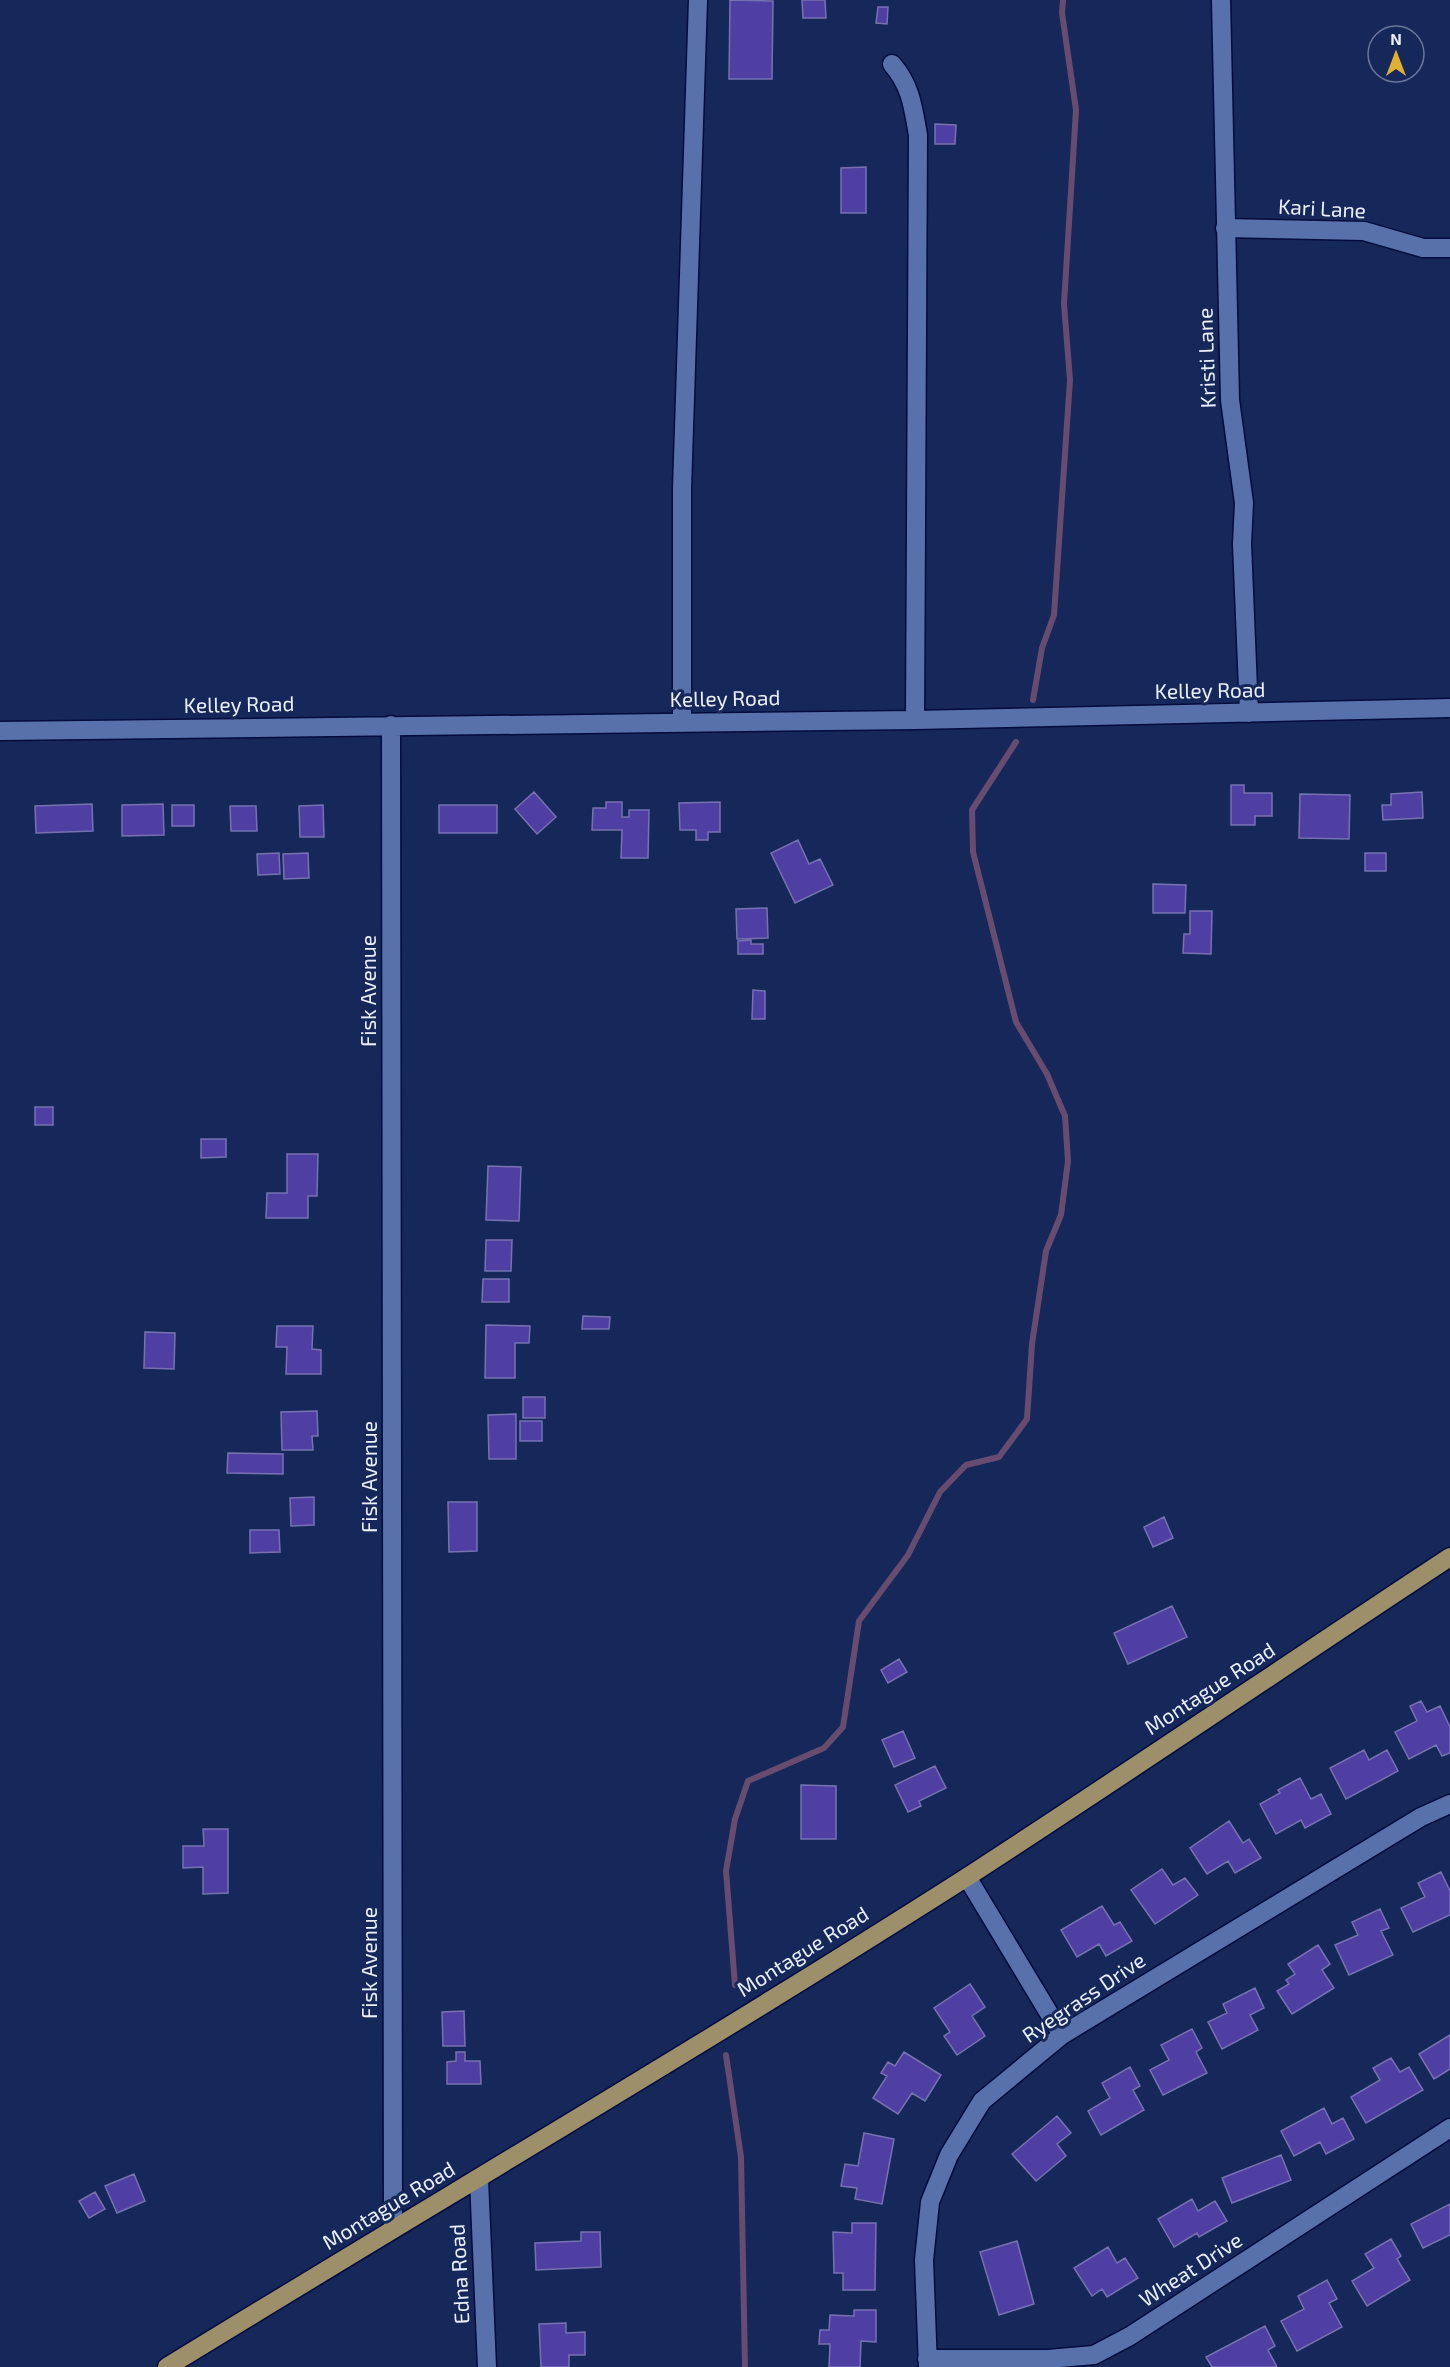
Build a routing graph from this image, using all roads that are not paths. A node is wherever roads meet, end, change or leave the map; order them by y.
1 (698, 0) edge
2 (1221, 0) edge
3 (892, 64) dead end
4 (1225, 228) junction
5 (1450, 248) edge
6 (1450, 708) edge
7 (1249, 713) junction
8 (915, 720) junction
9 (682, 722) junction
10 (392, 725) junction
11 (0, 731) edge
12 (1450, 1557) edge
13 (1450, 1804) edge
14 (967, 1877) junction
15 (1062, 2035) junction
16 (1450, 2128) edge
17 (479, 2179) junction
18 (393, 2228) junction
19 (928, 2363) edge
20 (168, 2367) edge
21 (487, 2367) edge

1 - 9 street
2 - 4 street, Kristi Lane
3 - 8 street
4 - 5 street, Kari Lane
4 - 7 street, Kristi Lane
6 - 7 street, Kelley Road
7 - 8 street, Kelley Road
8 - 9 street, Kelley Road
9 - 10 street, Kelley Road
10 - 11 street, Kelley Road
10 - 18 street, Fisk Avenue
12 - 14 main road, Montague Road
13 - 15 street, Ryegrass Drive
14 - 15 street
14 - 17 main road, Montague Road
15 - 19 street, Ryegrass Drive
16 - 19 street, Wheat Drive
17 - 18 main road, Montague Road
17 - 21 street, Edna Road
18 - 20 main road, Montague Road

